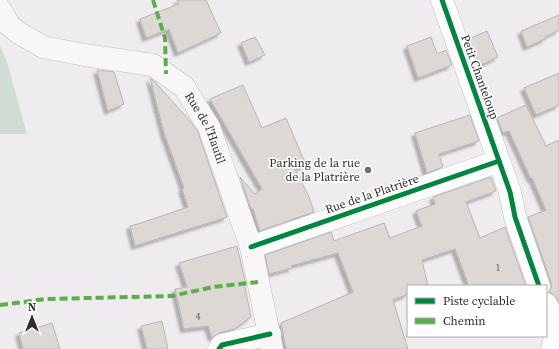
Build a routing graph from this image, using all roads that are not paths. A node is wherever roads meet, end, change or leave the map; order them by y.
1 (442, 0) edge
2 (0, 9) edge
3 (499, 161) junction
4 (251, 247) junction
5 (539, 285) edge
6 (547, 306) edge
7 (558, 327) edge
8 (271, 342) edge
9 (219, 349) edge
10 (552, 349) edge

1 - 3 street, Petit Chanteloup
2 - 4 main road, Rue de l'Hautil
3 - 4 street, Rue de la Platrière
3 - 5 street, Petit Chanteloup
4 - 8 main road, Rue de l'Hautil
6 - 7 street
7 - 10 street
8 - 9 street

